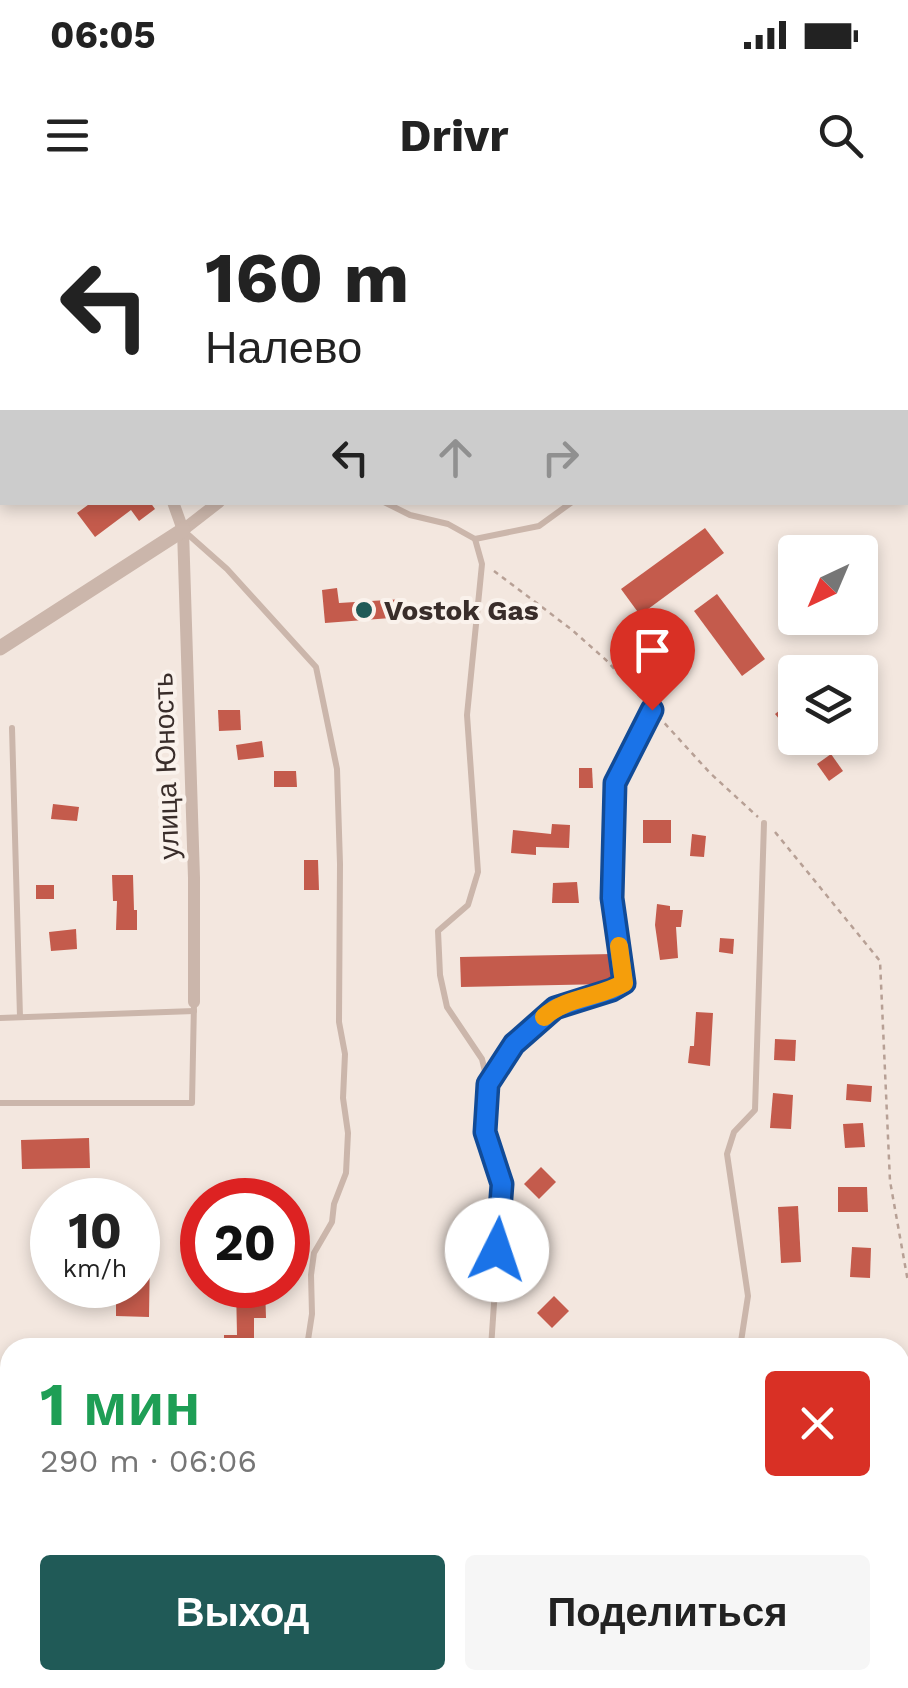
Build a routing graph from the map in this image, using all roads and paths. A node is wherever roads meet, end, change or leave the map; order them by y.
1 (174, 505) edge
2 (215, 505) edge
3 (390, 505) edge
4 (568, 505) edge
5 (183, 530) junction
6 (475, 539) junction
7 (0, 648) edge
8 (652, 710) dead end
9 (12, 728) dead end
10 (764, 823) dead end
11 (194, 1006) junction
12 (0, 1018) edge
13 (20, 1018) junction
14 (488, 1084) junction
15 (0, 1103) edge
16 (308, 1338) edge
17 (492, 1338) edge
18 (742, 1338) edge

1 - 5 street, улица Юность
2 - 5 street
3 - 6 lane
4 - 6 lane
5 - 7 street
5 - 11 street, улица Юность
5 - 16 lane
6 - 14 lane
8 - 14 lane
9 - 13 lane
10 - 18 lane
11 - 13 lane
11 - 15 lane
12 - 13 lane
14 - 17 lane

